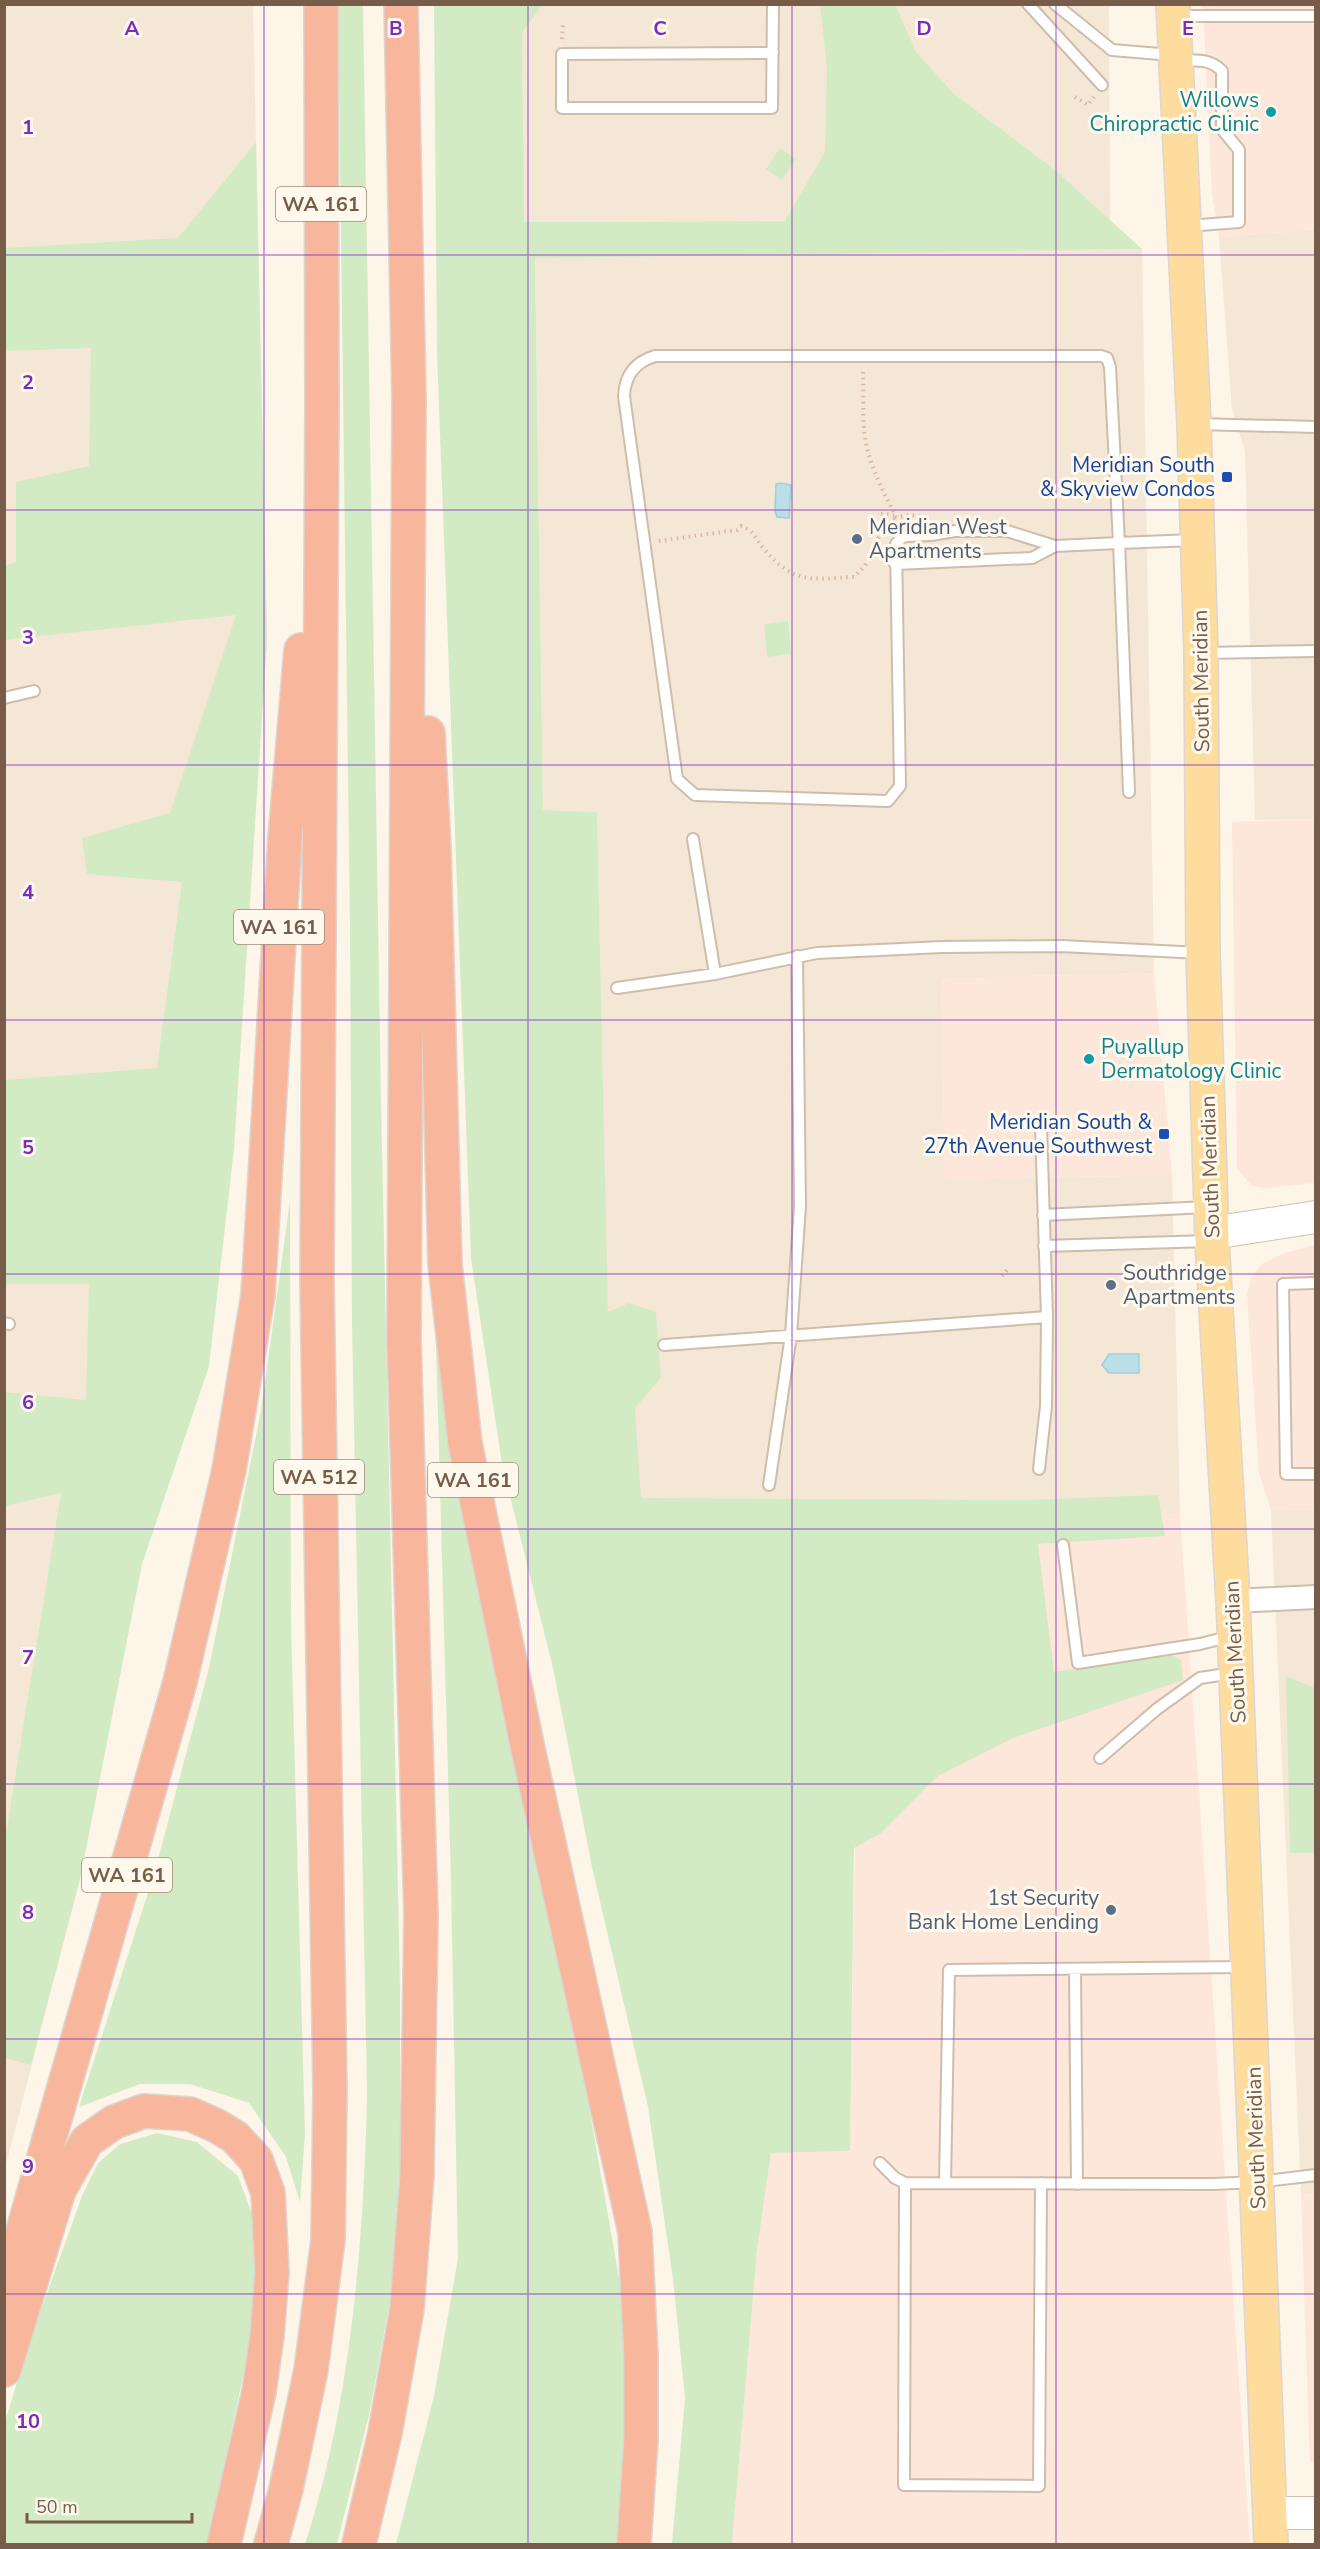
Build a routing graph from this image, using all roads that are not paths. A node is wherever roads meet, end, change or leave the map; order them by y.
1 (321, 4) edge
2 (401, 4) edge
3 (773, 4) edge
4 (1028, 4) edge
5 (1055, 4) edge
6 (1173, 10) edge
7 (1251, 10) edge
8 (1316, 16) edge
9 (773, 53) junction
10 (1175, 58) junction
11 (1102, 85) dead end
12 (1184, 226) junction
13 (410, 400) junction
14 (321, 403) junction
15 (1194, 424) junction
16 (1316, 427) edge
17 (1198, 540) junction
18 (1119, 543) junction
19 (1055, 546) junction
20 (895, 564) junction
21 (1316, 651) edge
22 (1201, 653) junction
23 (34, 691) dead end
24 (4, 698) edge
25 (1130, 792) dead end
26 (693, 839) dead end
27 (1203, 953) junction
28 (797, 956) junction
29 (715, 974) junction
30 (617, 988) dead end
31 (1041, 1127) dead end
32 (1044, 1215) junction
33 (1316, 1217) edge
34 (1211, 1227) junction
35 (1044, 1246) junction
36 (1316, 1283) edge
37 (1047, 1317) junction
38 (791, 1335) junction
39 (664, 1346) dead end
40 (1039, 1469) dead end
41 (1316, 1474) edge
42 (769, 1485) dead end
43 (1063, 1545) dead end
44 (1316, 1597) edge
45 (1233, 1601) junction
46 (1234, 1635) junction
47 (1236, 1672) junction
48 (1100, 1758) dead end
49 (1249, 1967) junction
50 (1076, 1969) junction
51 (880, 2163) dead end
52 (1316, 2175) edge
53 (1257, 2182) junction
54 (905, 2183) junction
55 (945, 2183) junction
56 (1041, 2183) junction
57 (1077, 2184) junction
58 (4, 2297) edge
59 (4, 2370) edge
60 (1316, 2513) edge
61 (1269, 2536) edge
62 (224, 2544) edge
63 (271, 2544) edge
64 (359, 2544) edge
65 (634, 2544) edge

1 - 14 highway, WA 161
2 - 13 highway, WA 161
3 - 9 lane
4 - 11 lane
5 - 10 lane
6 - 7 lane
6 - 10 main road, South Meridian
7 - 8 lane
9 - 9 lane
10 - 12 main road, South Meridian
10 - 12 lane
12 - 15 main road, South Meridian
13 - 64 highway
13 - 65 highway, WA 161
14 - 58 highway, WA 161
14 - 63 highway, WA 512
15 - 16 lane
15 - 17 main road, South Meridian
17 - 18 lane
17 - 22 main road, South Meridian
18 - 19 lane
18 - 20 lane
18 - 25 lane
19 - 20 lane
19 - 20 lane
21 - 22 lane
22 - 27 main road, South Meridian
23 - 24 lane
26 - 29 lane
27 - 28 lane
27 - 34 main road, South Meridian
28 - 29 lane
28 - 38 lane
29 - 30 lane
31 - 32 lane
32 - 34 lane
32 - 35 lane
33 - 34 street
34 - 35 lane
34 - 45 main road, South Meridian
35 - 37 lane
36 - 41 lane
37 - 38 lane
37 - 40 lane
38 - 39 lane
38 - 42 lane
43 - 46 lane
44 - 45 street
45 - 46 main road, South Meridian
46 - 47 main road, South Meridian
47 - 48 lane
47 - 49 main road, South Meridian
49 - 50 lane
49 - 53 main road, South Meridian
50 - 55 lane
50 - 57 lane
51 - 54 lane
52 - 53 lane
53 - 57 lane
53 - 61 main road, South Meridian
54 - 55 lane
54 - 56 lane
55 - 56 lane
56 - 57 lane
59 - 62 highway
60 - 61 street

